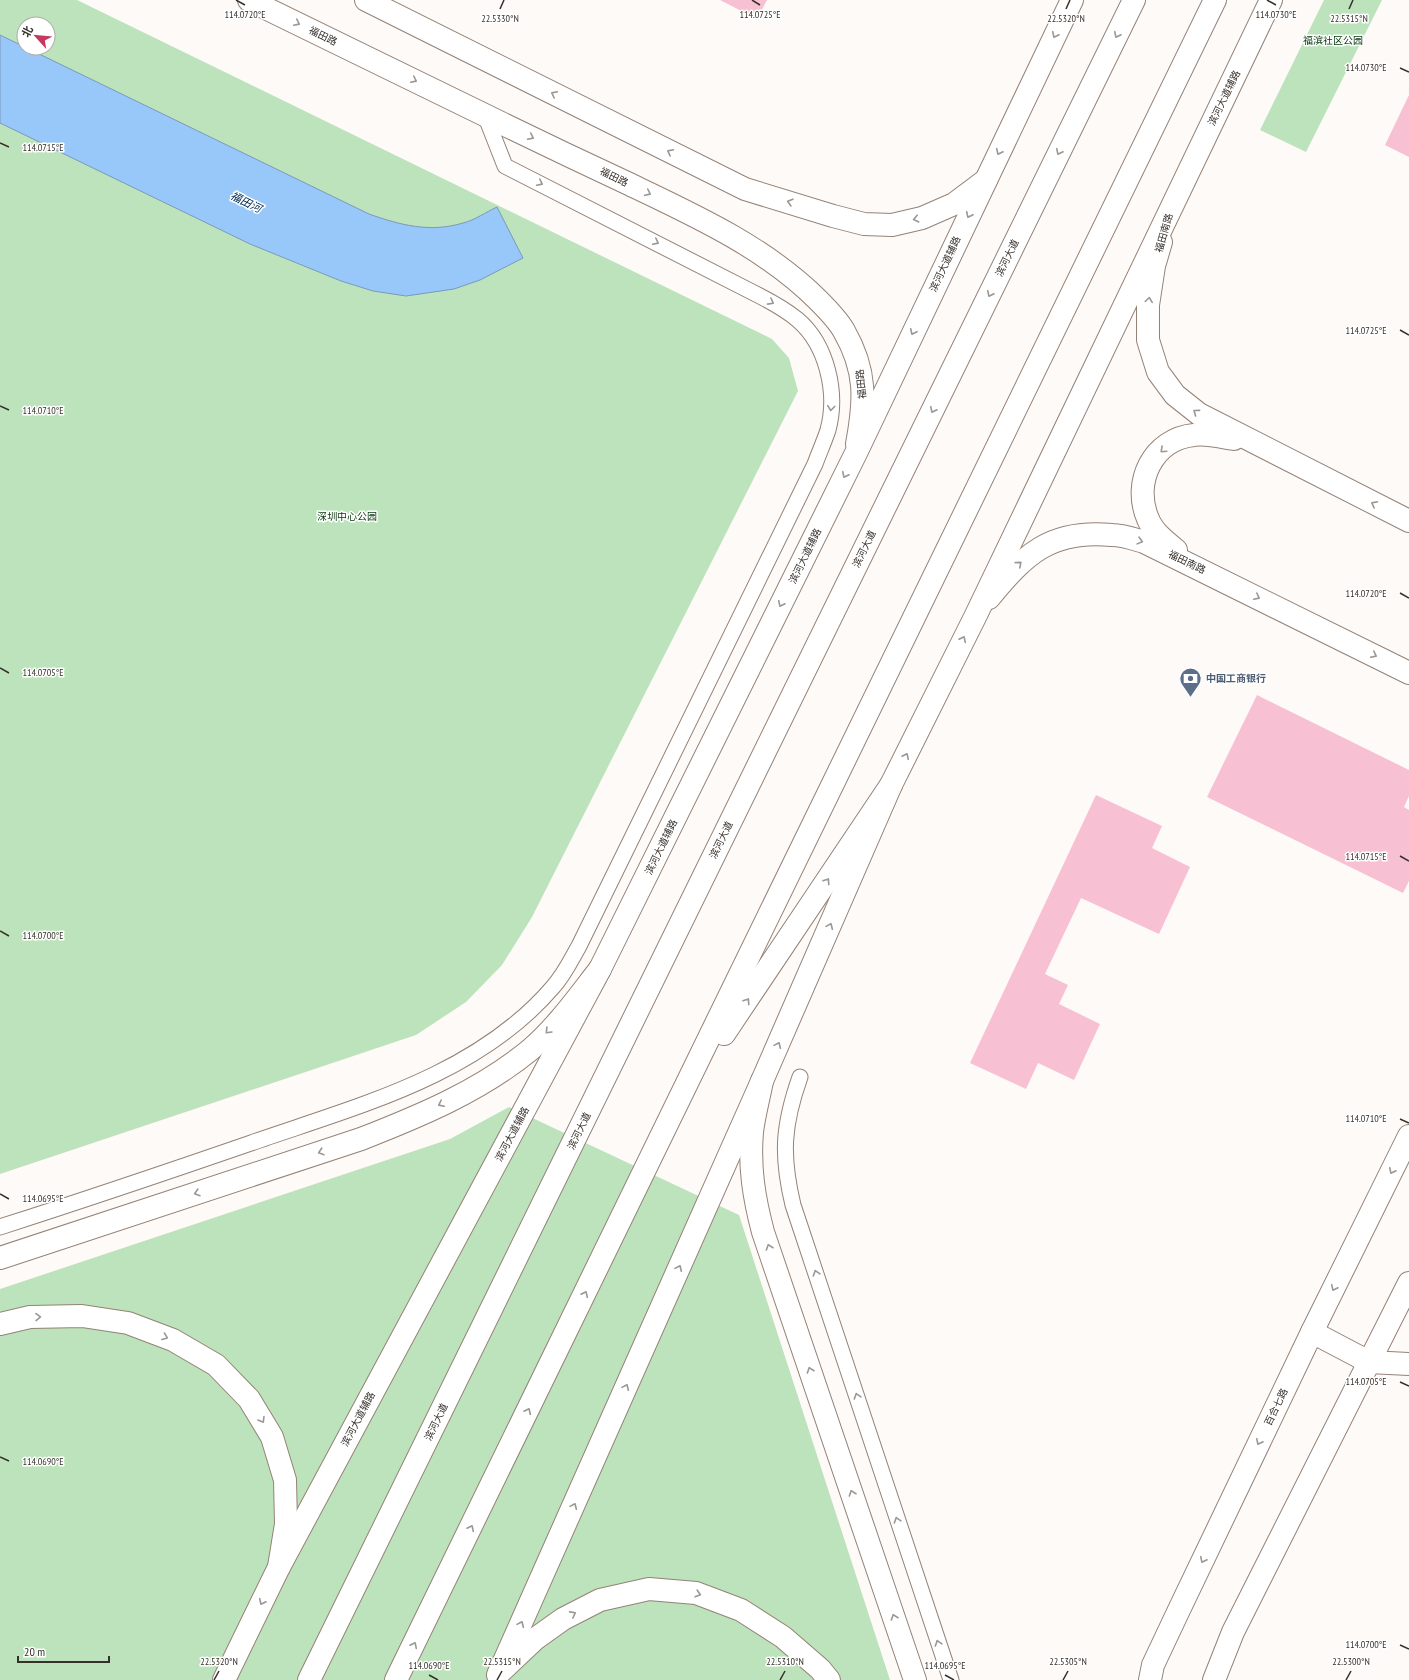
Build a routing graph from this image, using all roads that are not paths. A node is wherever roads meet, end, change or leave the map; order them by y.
1 (249, 0) edge
2 (366, 0) edge
3 (1072, 0) edge
4 (1134, 0) edge
5 (1215, 0) edge
6 (1271, 0) edge
7 (485, 115) junction
8 (986, 180) junction
9 (1172, 205) junction
10 (1253, 443) junction
11 (856, 453) junction
12 (1409, 521) edge
13 (1194, 566) junction
14 (976, 615) junction
15 (1409, 673) edge
16 (891, 784) junction
17 (600, 970) junction
18 (800, 1077) dead end
19 (762, 1081) junction
20 (678, 1103) junction
21 (1409, 1136) edge
22 (0, 1227) edge
23 (0, 1258) edge
24 (1409, 1284) edge
25 (0, 1324) edge
26 (1312, 1332) junction
27 (1370, 1362) junction
28 (1409, 1364) edge
29 (278, 1567) junction
30 (497, 1676) edge
31 (224, 1680) edge
32 (309, 1680) edge
33 (396, 1680) edge
34 (829, 1680) edge
35 (915, 1680) edge
36 (951, 1680) edge
37 (1150, 1680) edge
38 (1214, 1680) edge

1 -> 7 main road, 福田路
8 -> 2 main road
3 -> 8 main road, 滨河大道辅路
4 -> 32 main road, 滨河大道
5 - 20 main road
6 - 9 main road, 滨河大道辅路
7 -> 11 main road, 福田路
7 -> 22 lane
8 -> 11 main road, 滨河大道辅路
10 -> 9 main road, 福田南路
9 - 14 main road, 滨河大道辅路
12 -> 10 main road, 福田南路
10 -> 13 main road
11 -> 17 main road, 滨河大道辅路
14 -> 13 main road, 福田南路
13 -> 15 main road, 福田南路
16 -> 14 main road, 滨河大道辅路
19 -> 16 main road, 滨河大道辅路
20 -> 16 main road
17 -> 23 main road
17 - 29 main road, 滨河大道辅路
36 -> 18 lane
30 -> 19 main road, 滨河大道辅路
35 -> 19 main road
33 -> 20 main road
21 -> 26 main road, 百合七路
24 - 27 main road
25 -> 29 main road
26 - 27 main road
26 -> 37 main road, 百合七路
27 - 28 main road
27 - 38 main road
29 -> 31 main road, 滨河大道辅路
30 -> 34 main road

